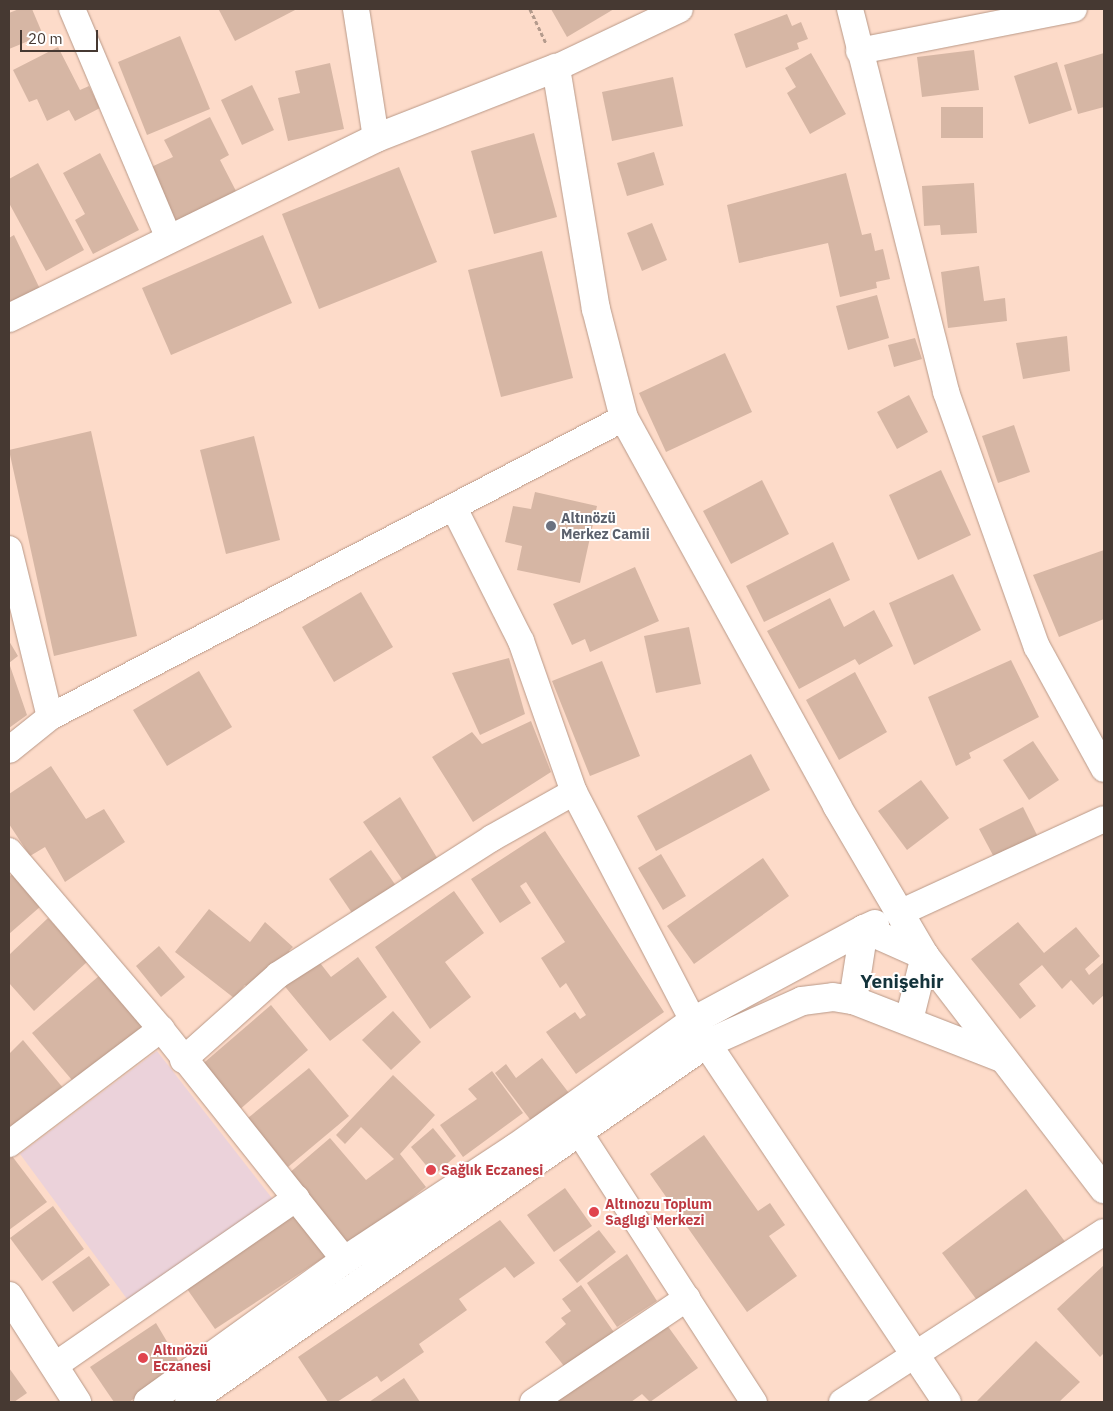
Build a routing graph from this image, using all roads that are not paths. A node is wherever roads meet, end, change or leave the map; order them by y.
1 (72, 9) edge
2 (356, 9) edge
3 (680, 9) edge
4 (850, 9) edge
5 (1074, 9) edge
6 (859, 51) junction
7 (556, 68) junction
8 (376, 138) junction
9 (169, 239) junction
10 (9, 318) edge
11 (624, 418) junction
12 (454, 508) junction
13 (9, 549) edge
14 (50, 717) junction
15 (9, 750) edge
16 (1104, 769) edge
17 (574, 792) junction
18 (1104, 819) edge
19 (9, 851) edge
20 (902, 912) junction
21 (864, 929) junction
22 (925, 956) junction
23 (852, 1000) junction
24 (909, 1020) junction
25 (693, 1021) junction
26 (161, 1029) junction
27 (706, 1044) junction
28 (1004, 1058) junction
29 (183, 1060) junction
30 (578, 1132) junction
31 (9, 1144) edge
32 (1104, 1189) edge
33 (297, 1198) junction
34 (1104, 1232) edge
35 (345, 1260) junction
36 (9, 1296) edge
37 (687, 1298) junction
38 (913, 1355) junction
39 (54, 1366) junction
40 (77, 1402) edge
41 (148, 1402) edge
42 (188, 1402) edge
43 (533, 1402) edge
44 (754, 1402) edge
45 (842, 1402) edge
46 (947, 1402) edge

1 - 9 street
2 - 8 street
3 - 7 street
4 - 6 street
5 - 6 street
6 - 16 street
7 - 8 street
7 - 11 street
8 - 9 street
9 - 10 street
11 - 12 street
11 - 20 street
12 - 14 street
12 - 17 street
13 - 14 street
14 - 15 street
17 - 25 street
17 - 29 street
18 - 20 street
19 - 26 street
20 - 21 street
20 - 22 street
21 - 22 street
21 - 23 street
21 - 25 street
22 - 24 street
22 - 28 street
23 - 24 street
23 - 27 street
24 - 28 street
25 - 27 street
25 - 35 street
26 - 29 street
26 - 31 street
27 - 30 street
27 - 38 street
28 - 32 street
29 - 33 street
30 - 37 street
30 - 42 street
33 - 35 street
33 - 39 street
34 - 38 street
35 - 41 street
36 - 39 street
37 - 43 street
37 - 44 street
38 - 45 street
38 - 46 street
39 - 40 street

